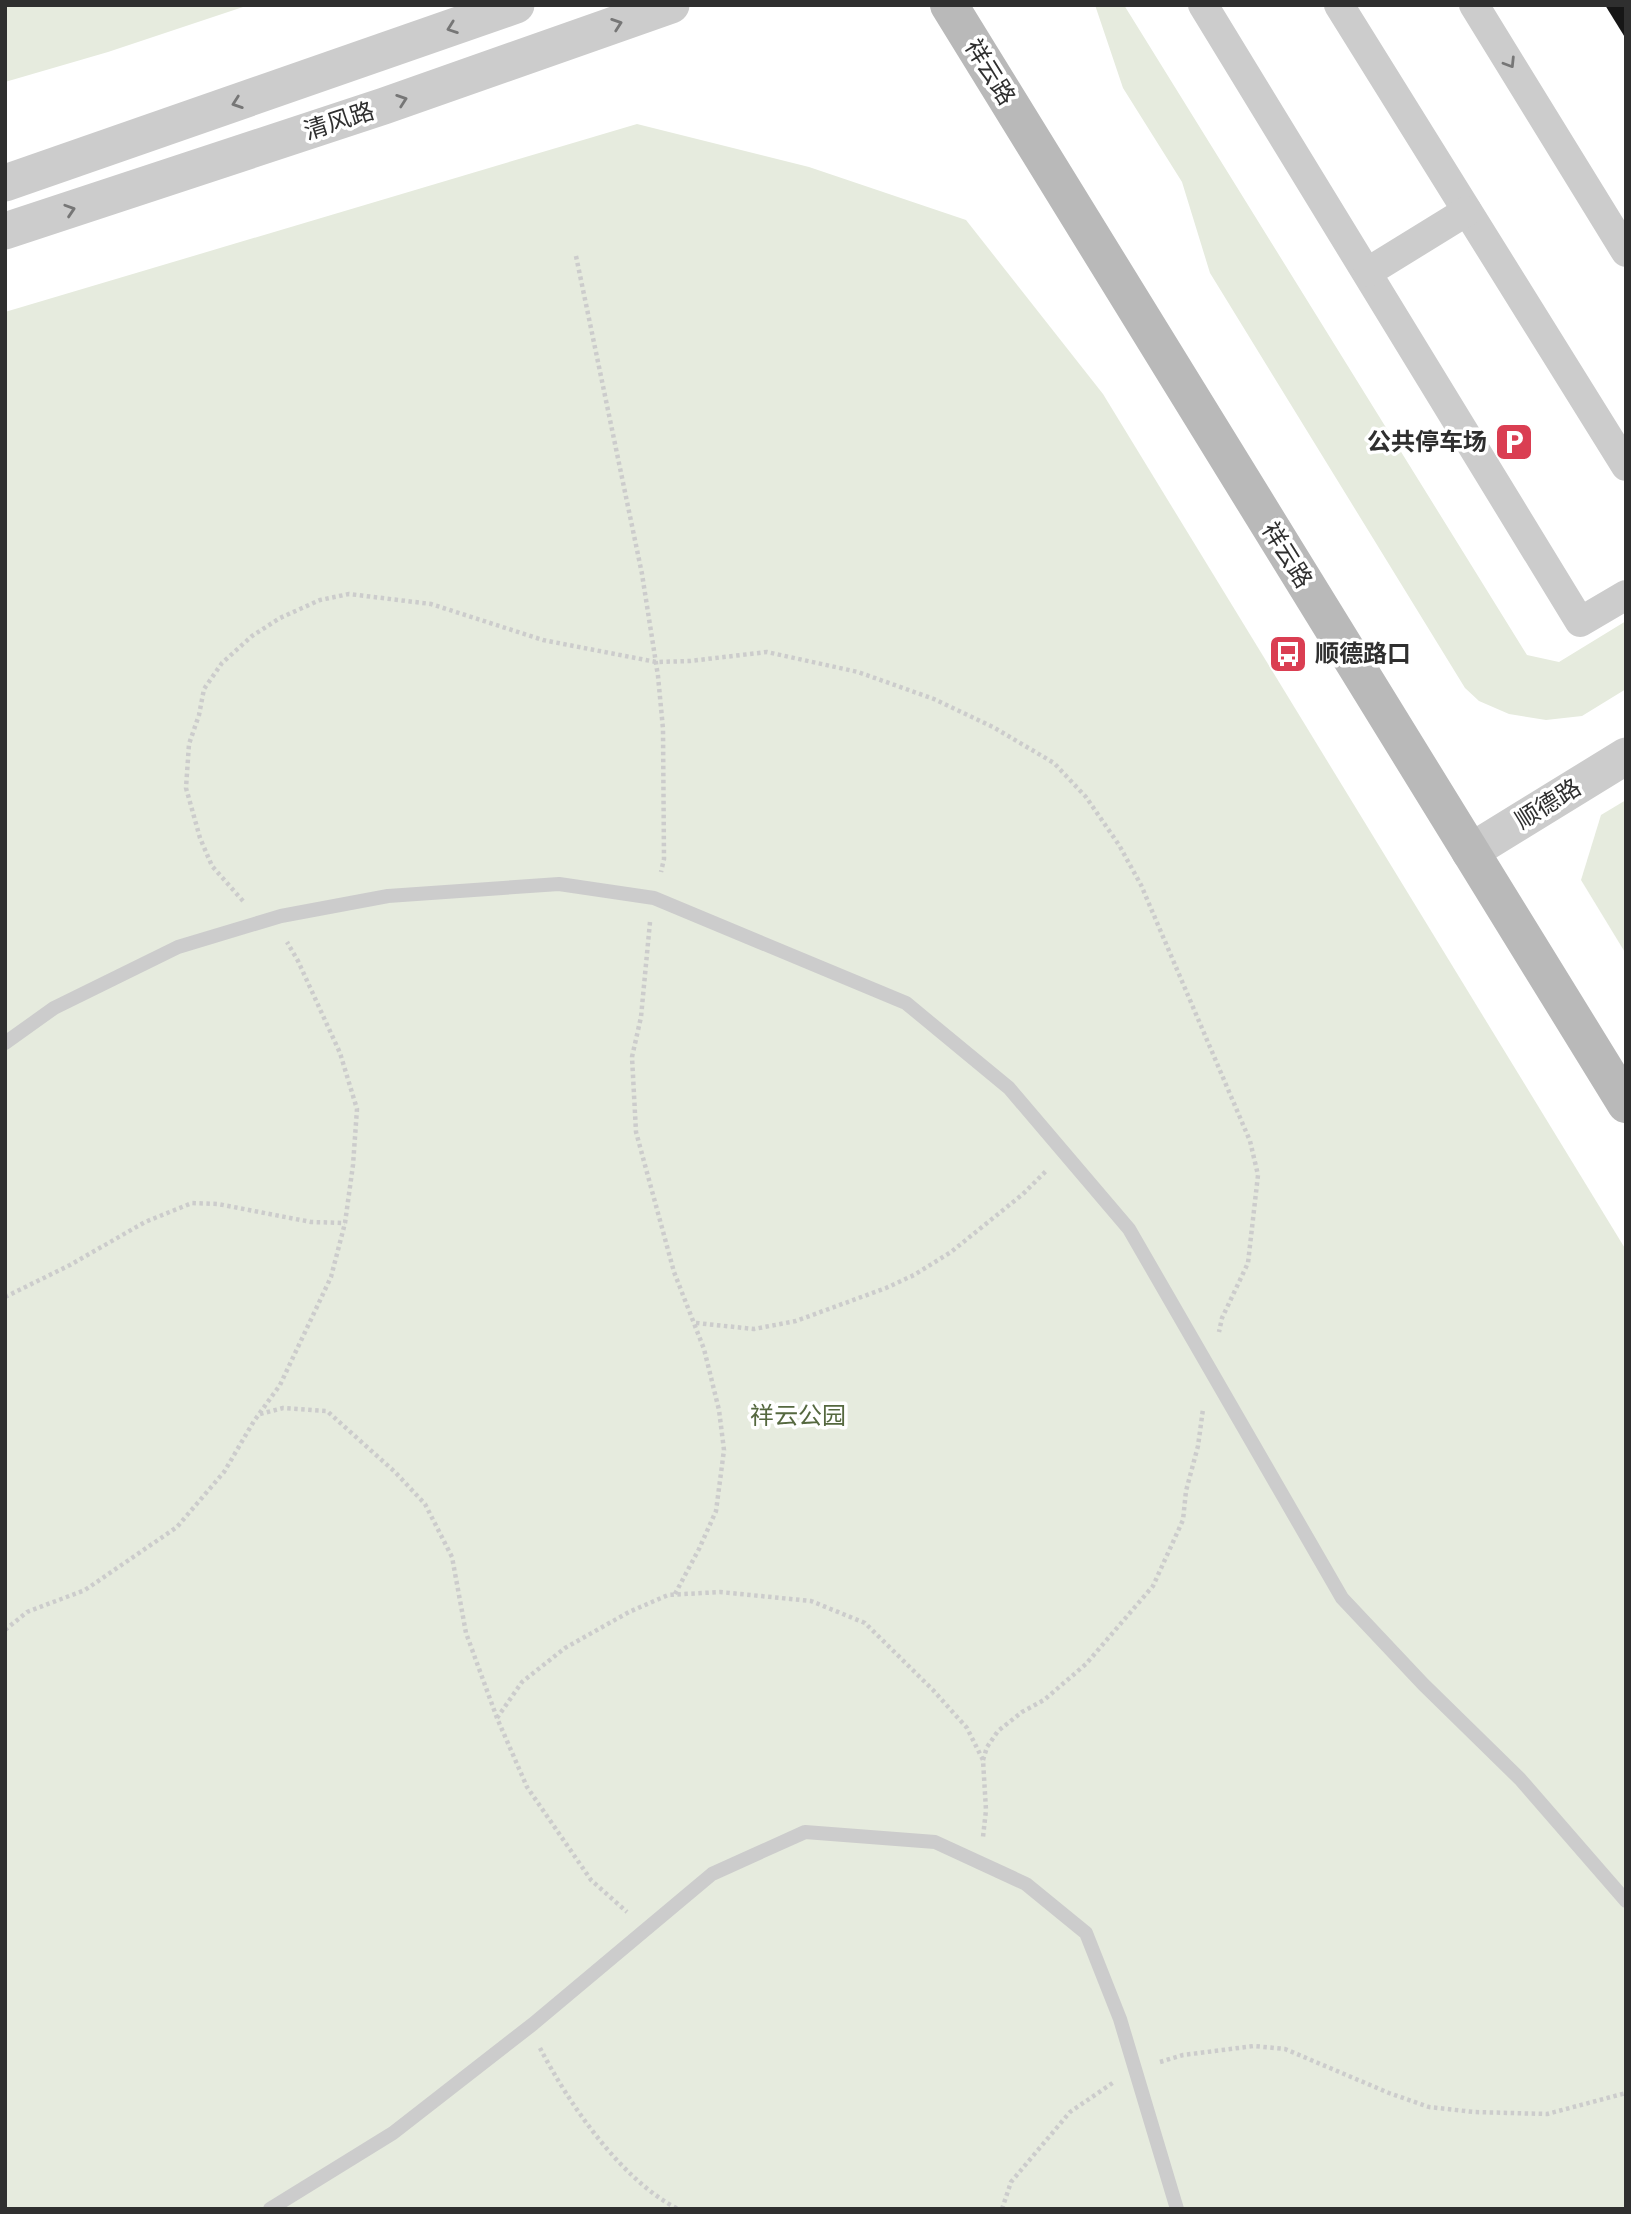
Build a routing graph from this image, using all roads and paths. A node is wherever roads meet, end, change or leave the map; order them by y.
1 (516, 5) edge
2 (671, 5) edge
3 (949, 5) edge
4 (1203, 5) edge
5 (1339, 5) edge
6 (1474, 5) edge
7 (5, 183) edge
8 (1467, 211) junction
9 (5, 231) edge
10 (1626, 252) edge
11 (576, 256) dead end
12 (1368, 272) junction
13 (1626, 466) edge
14 (1626, 595) edge
15 (656, 663) junction
16 (1626, 756) edge
17 (1470, 852) junction
18 (654, 898) junction
19 (263, 922) junction
20 (5, 1043) edge
21 (1626, 1104) edge
22 (1065, 1154) junction
23 (345, 1223) junction
24 (5, 1297) edge
25 (696, 1323) junction
26 (1210, 1369) junction
27 (259, 1414) junction
28 (675, 1594) junction
29 (5, 1630) edge
30 (497, 1718) junction
31 (983, 1760) junction
32 (980, 1862) junction
33 (1626, 1900) edge
34 (647, 1928) junction
35 (533, 2024) junction
36 (1136, 2069) junction
37 (1626, 2093) edge
38 (270, 2209) edge
39 (678, 2209) edge
40 (1002, 2209) edge
41 (1177, 2209) edge

1 -> 7 street, 清风路
9 -> 2 street, 清风路
3 - 17 main road, 祥云路
4 - 12 street
5 - 8 street
6 -> 10 street
8 - 12 street
8 - 13 street
11 - 15 path
12 - 14 street
15 - 18 path
15 - 19 path
15 - 26 path
16 - 17 street, 顺德路
17 - 21 main road, 祥云路
18 - 19 lane
18 - 22 lane
18 - 25 path
19 - 20 lane
19 - 23 path
22 - 25 path
22 - 26 lane
23 - 24 path
23 - 27 path
25 - 28 path
26 - 31 path
26 - 33 lane
27 - 29 path
27 - 30 path
28 - 30 path
28 - 31 path
30 - 34 path
31 - 32 path
32 - 34 lane
32 - 36 lane
34 - 35 lane
35 - 38 lane
35 - 39 path
36 - 37 path
36 - 40 path
36 - 41 lane

